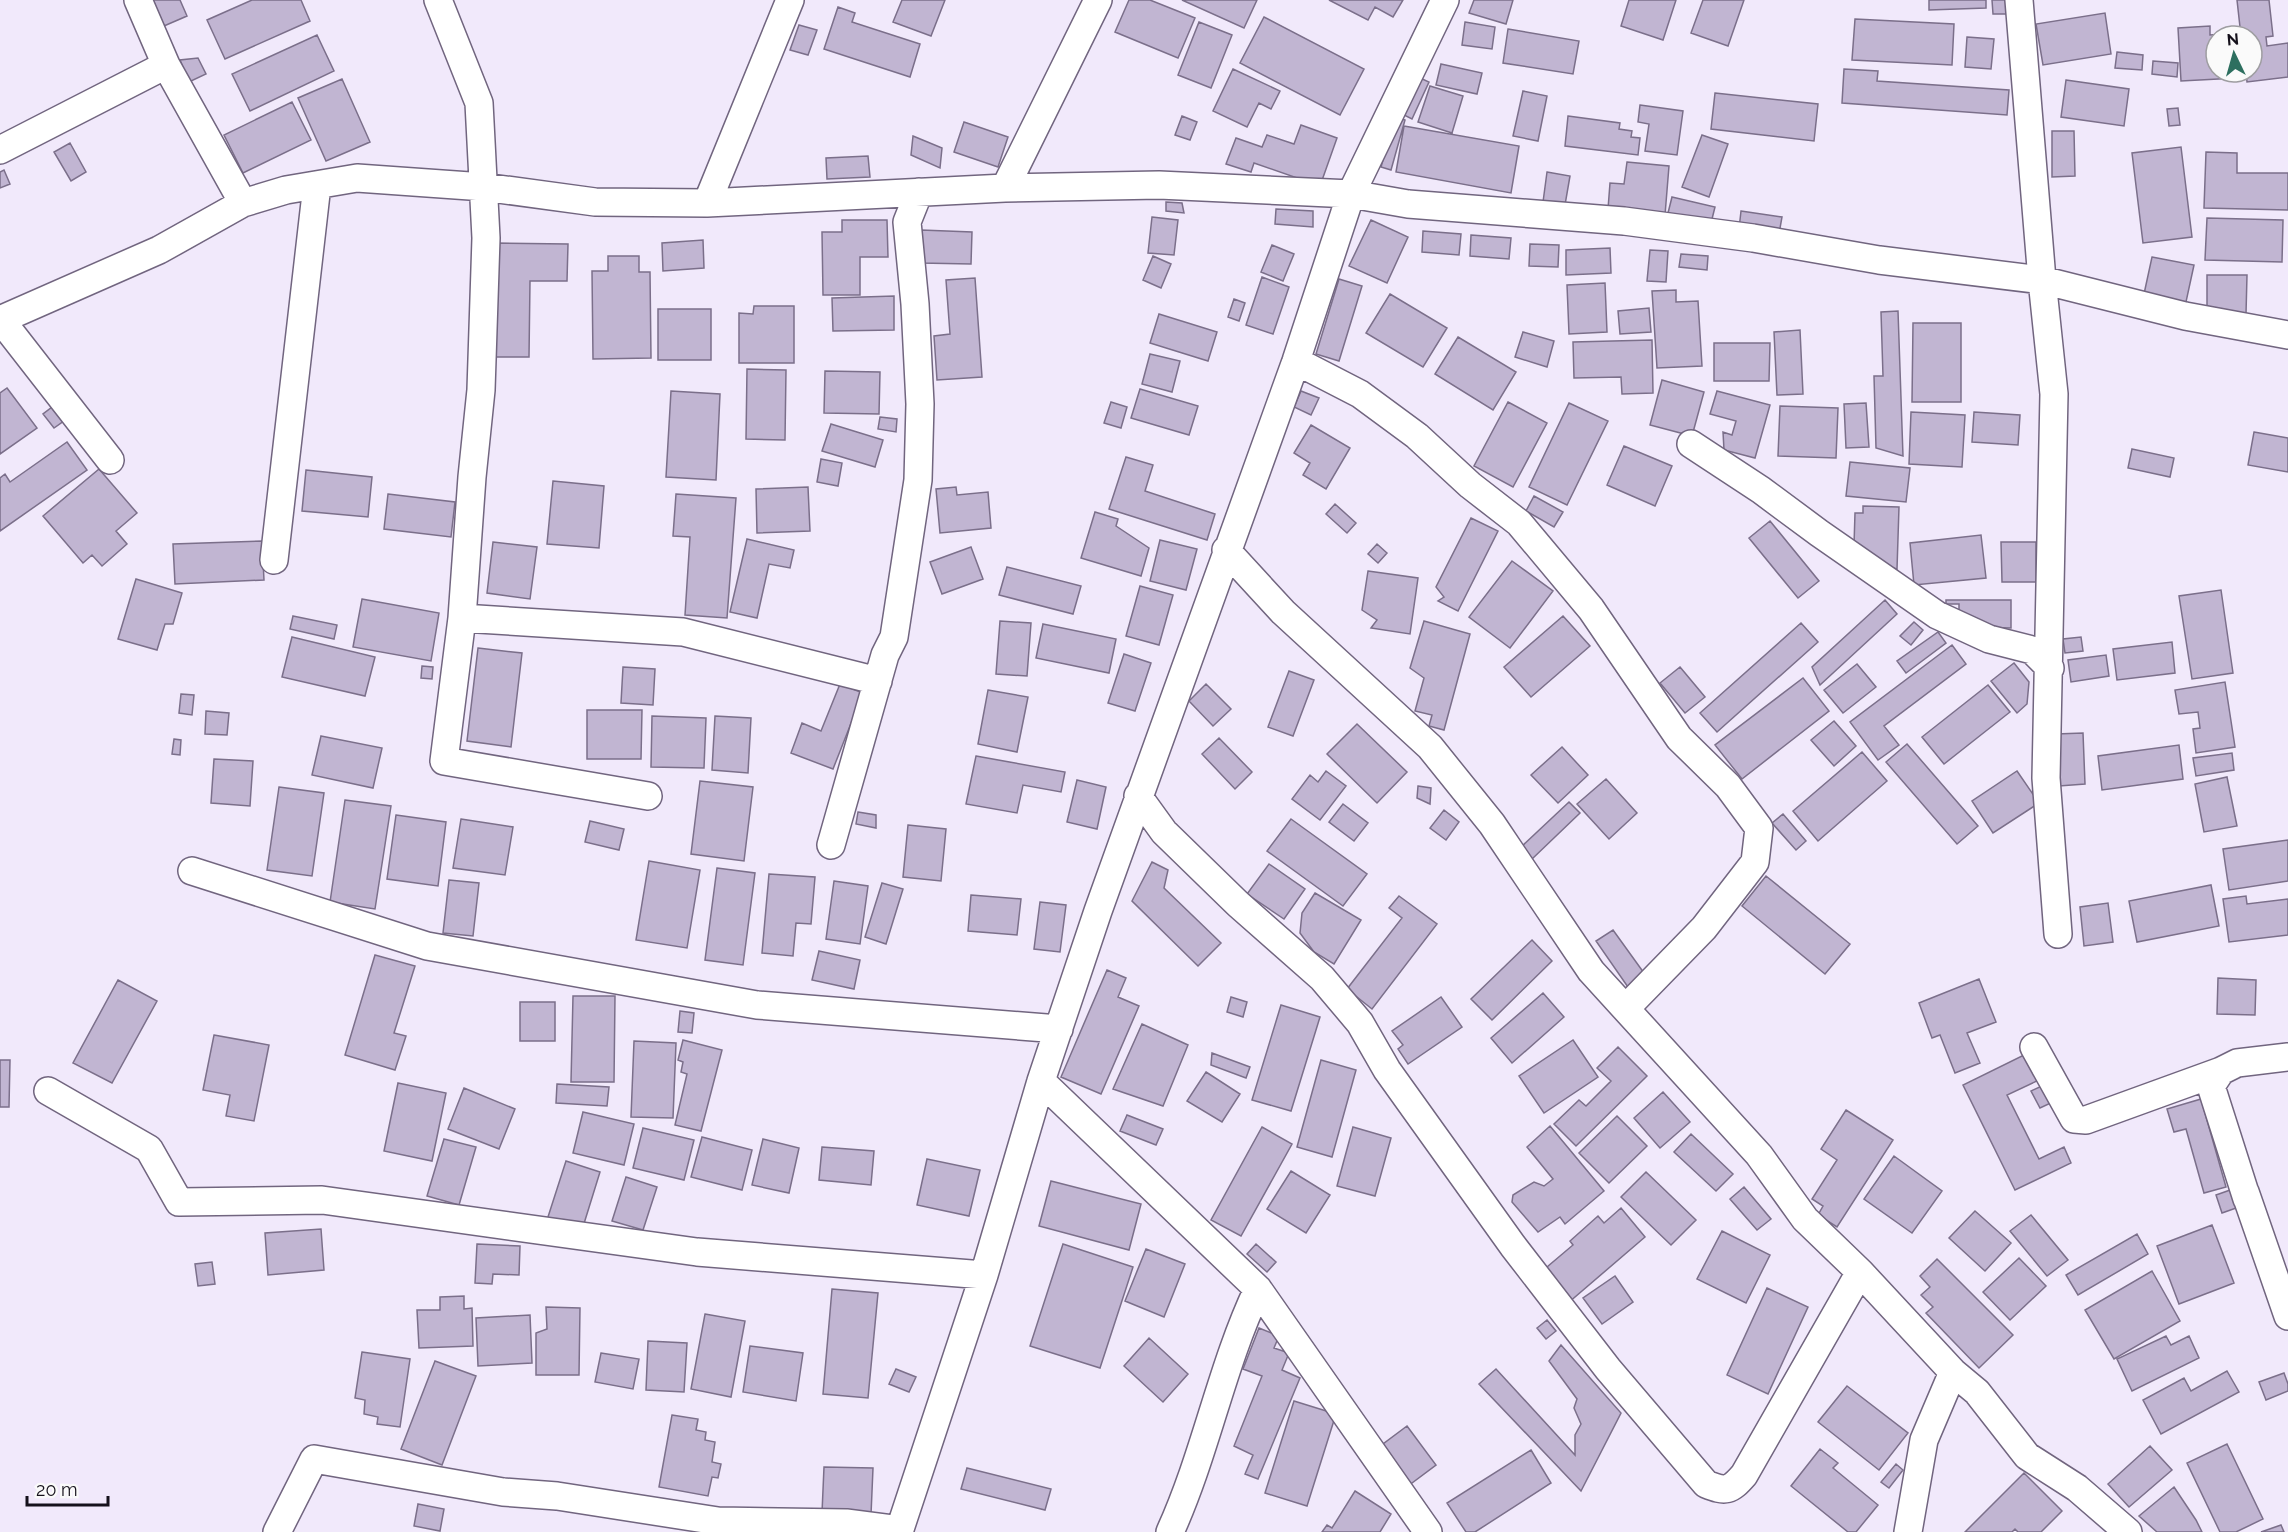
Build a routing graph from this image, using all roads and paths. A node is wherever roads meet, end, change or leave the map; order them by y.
1 (138, 0) edge
2 (438, 0) edge
3 (790, 0) edge
4 (1098, 0) edge
5 (1445, 0) edge
6 (2019, 0) edge
7 (166, 65) junction
8 (0, 150) edge
9 (317, 185) junction
10 (484, 188) junction
11 (1005, 188) junction
12 (919, 192) junction
13 (888, 194) junction
14 (1352, 194) junction
15 (243, 203) junction
16 (707, 203) junction
17 (907, 222) junction
18 (2042, 280) junction
19 (1, 320) edge
20 (2288, 335) edge
21 (1296, 361) junction
22 (1691, 444) dead end
23 (110, 460) dead end
24 (1226, 550) junction
25 (274, 560) dead end
26 (462, 618) junction
27 (2044, 653) junction
28 (878, 681) junction
29 (648, 796) dead end
30 (1138, 796) junction
31 (831, 845) dead end
32 (192, 871) dead end
33 (2058, 934) dead end
34 (1626, 1008) junction
35 (1059, 1029) junction
36 (2034, 1047) dead end
37 (2288, 1057) edge
38 (2221, 1071) junction
39 (1041, 1081) junction
40 (48, 1091) dead end
41 (1860, 1272) junction
42 (984, 1275) junction
43 (1258, 1288) junction
44 (2288, 1316) edge
45 (1953, 1371) junction
46 (899, 1531) edge
47 (277, 1532) edge
48 (1170, 1532) edge
49 (1428, 1532) edge
50 (1908, 1532) edge
51 (2127, 1532) edge

1 - 7 street
2 - 10 street
3 - 16 street
4 - 11 street
5 - 14 street
6 - 18 street
7 - 8 street
7 - 15 street
9 - 10 street
9 - 15 street
9 - 25 street
10 - 16 street
10 - 26 street
11 - 12 street
11 - 14 street
12 - 13 street
12 - 17 street
13 - 16 street
13 - 17 street
14 - 18 street
14 - 21 street
15 - 19 street
17 - 28 street
18 - 20 street
18 - 27 street
19 - 23 street
21 - 24 street
21 - 34 street
22 - 27 street
24 - 30 street
24 - 34 street
26 - 28 street
26 - 29 street
27 - 33 street
28 - 31 street
30 - 35 street
30 - 41 street
32 - 35 street
34 - 41 street
35 - 39 street
36 - 38 street
37 - 38 street
38 - 44 street
39 - 42 street
39 - 43 street
40 - 42 street
41 - 45 street
42 - 46 street
43 - 48 street
43 - 49 street
45 - 50 street
45 - 51 street
46 - 47 street

